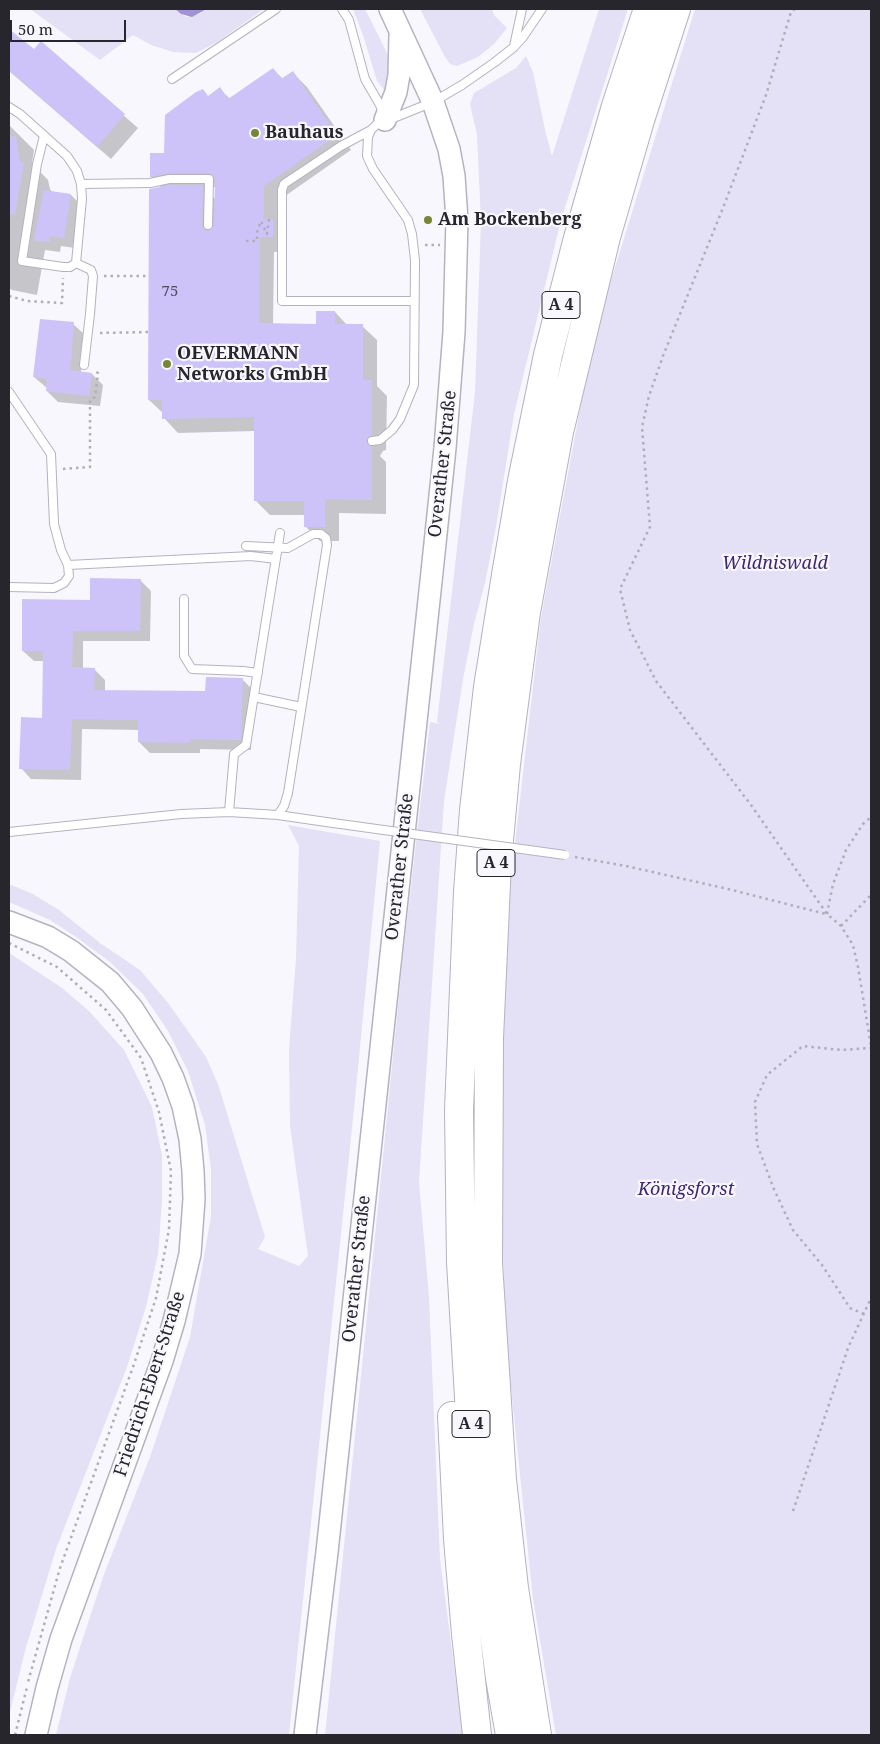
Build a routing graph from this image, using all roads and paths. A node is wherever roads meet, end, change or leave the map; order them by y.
1 (276, 9) edge
2 (342, 9) edge
3 (390, 9) edge
4 (522, 9) edge
5 (536, 9) edge
6 (542, 9) edge
7 (648, 9) edge
8 (676, 9) edge
9 (795, 9) edge
10 (533, 24) junction
11 (400, 30) junction
12 (514, 47) junction
13 (172, 79) dead end
14 (433, 102) junction
15 (9, 107) edge
16 (378, 125) junction
17 (44, 136) junction
18 (81, 184) junction
19 (269, 219) dead end
20 (208, 225) dead end
21 (246, 241) dead end
22 (457, 244) junction
23 (414, 245) junction
24 (76, 263) junction
25 (93, 276) junction
26 (148, 276) dead end
27 (62, 290) dead end
28 (9, 296) edge
29 (414, 301) junction
30 (88, 332) junction
31 (148, 332) dead end
32 (84, 365) joint
33 (9, 392) edge
34 (372, 441) dead end
35 (53, 470) junction
36 (280, 533) dead end
37 (246, 546) dead end
38 (278, 548) junction
39 (276, 559) junction
40 (68, 565) junction
41 (9, 587) edge
42 (184, 599) dead end
43 (258, 673) junction
44 (254, 697) junction
45 (301, 707) junction
46 (229, 812) junction
47 (278, 815) junction
48 (871, 817) edge
49 (9, 832) edge
50 (565, 855) joint
51 (871, 895) edge
52 (827, 914) junction
53 (9, 922) edge
54 (841, 926) junction
55 (9, 943) edge
56 (871, 1047) edge
57 (459, 1110) junction
58 (871, 1298) edge
59 (864, 1314) junction
60 (793, 1511) dead end
61 (15, 1735) edge
62 (36, 1735) edge
63 (306, 1735) edge
64 (477, 1735) edge
65 (510, 1735) edge
66 (537, 1735) edge

1 - 13 lane
2 - 16 lane
3 - 11 main road, Overather Straße
4 - 12 lane
5 - 10 lane
6 - 10 lane
7 - 57 highway, A 4
8 - 66 highway, A 4
9 - 52 path
10 - 12 lane
11 - 14 main road, Overather Straße
11 - 16 main road
12 - 14 lane
14 - 16 lane
14 - 22 main road, Overather Straße
15 - 17 lane
16 - 23 lane
16 - 29 lane
17 - 18 lane
17 - 24 lane
18 - 20 lane
18 - 24 lane
19 - 21 path
22 - 23 path
22 - 63 main road, Overather Straße
23 - 29 lane
24 - 25 lane
25 - 26 path
25 - 30 lane
27 - 28 path
29 - 34 lane
30 - 31 path
30 - 32 lane
32 - 35 path
33 - 35 lane
35 - 40 lane
36 - 38 lane
37 - 38 lane
38 - 39 lane
38 - 45 lane
39 - 40 lane
39 - 43 lane
40 - 41 lane
42 - 43 lane
43 - 44 lane
44 - 45 lane
44 - 46 lane
45 - 47 lane
46 - 47 lane
46 - 49 lane
47 - 50 lane, bridge
48 - 52 path
50 - 52 path
51 - 54 path
52 - 54 path
53 - 62 main road, Friedrich-Ebert-Straße
54 - 56 path
55 - 61 path
56 - 59 path
57 - 64 highway
57 - 65 highway, A 4
58 - 59 path
59 - 60 path

